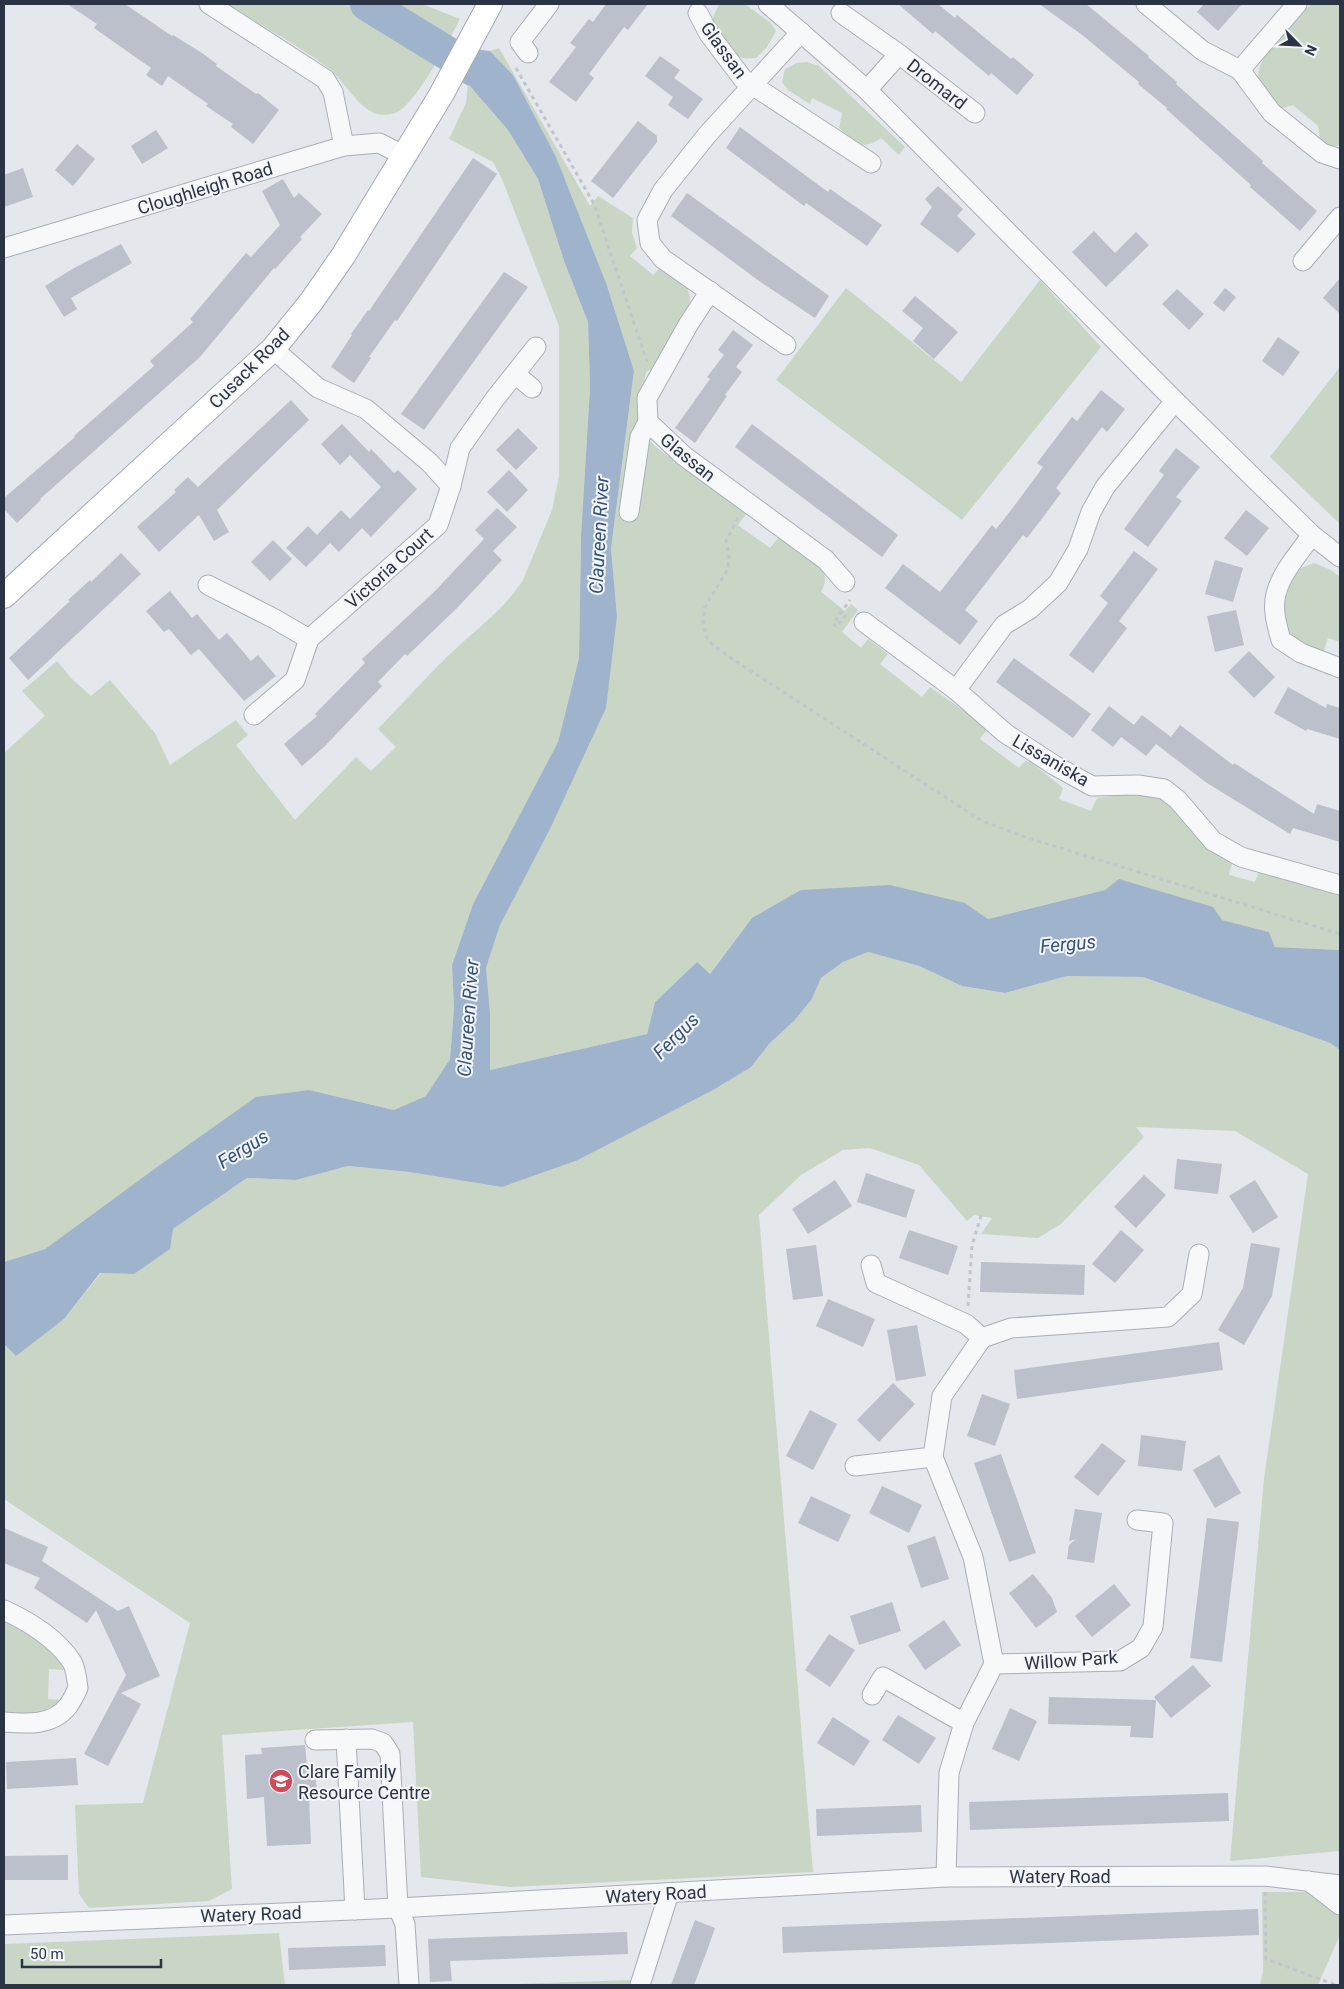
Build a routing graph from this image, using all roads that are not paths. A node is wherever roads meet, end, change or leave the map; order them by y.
1 (208, 4) edge
2 (490, 4) edge
3 (549, 4) edge
4 (1146, 4) edge
5 (1297, 4) edge
6 (773, 5) edge
7 (698, 13) dead end
8 (841, 13) dead end
9 (801, 32) junction
10 (899, 54) junction
11 (520, 58) road end
12 (1240, 70) junction
13 (752, 86) junction
14 (867, 90) junction
15 (975, 113) dead end
16 (344, 146) junction
17 (405, 156) junction
18 (1340, 159) edge
19 (872, 163) dead end
20 (1340, 216) edge
21 (4, 248) edge
22 (1303, 261) dead end
23 (710, 291) junction
24 (786, 346) dead end
25 (536, 347) dead end
26 (273, 349) junction
27 (515, 374) junction
28 (532, 388) dead end
29 (1175, 400) junction
30 (648, 422) junction
31 (451, 486) junction
32 (630, 512) dead end
33 (1312, 535) junction
34 (1340, 557) edge
35 (845, 582) road end
36 (208, 585) dead end
37 (4, 596) edge
38 (864, 622) dead end
39 (309, 639) junction
40 (1340, 668) edge
41 (956, 690) junction
42 (254, 715) dead end
43 (1340, 885) edge
44 (1199, 1254) dead end
45 (872, 1265) dead end
46 (982, 1338) junction
47 (934, 1457) junction
48 (855, 1466) dead end
49 (1137, 1520) dead end
50 (4, 1610) edge
51 (994, 1664) junction
52 (872, 1695) dead end
53 (4, 1722) edge
54 (964, 1723) junction
55 (346, 1739) junction
56 (315, 1740) dead end
57 (946, 1877) junction
58 (1308, 1880) junction
59 (1340, 1884) edge
60 (669, 1893) junction
61 (1340, 1905) edge
62 (398, 1908) junction
63 (355, 1910) junction
64 (4, 1925) edge
65 (410, 1985) edge
66 (640, 1985) edge

1 - 16 street
2 - 17 main road, Cusack Road
3 - 11 street
4 - 12 street
5 - 12 street
6 - 9 street
7 - 13 street, Glassan
8 - 10 street, Dromard
9 - 13 street, Glassan
9 - 14 street
10 - 14 street, Dromard
10 - 15 street, Dromard
12 - 18 street
13 - 19 street, Glassan
13 - 23 street, Glassan
14 - 29 street
16 - 17 street, Cloughleigh Road
16 - 21 street, Cloughleigh Road
17 - 26 main road, Cusack Road
20 - 22 street
23 - 24 street, Glassan
23 - 30 street, Glassan
25 - 27 street, Victoria Court
26 - 31 street
26 - 37 main road, Cusack Road
27 - 28 street
27 - 31 street, Victoria Court
29 - 33 street
29 - 41 street
30 - 32 street
30 - 35 street, Glassan
31 - 39 street, Victoria Court
33 - 34 street
33 - 40 street
36 - 39 street
38 - 41 street, Lissaniska
39 - 42 street, Victoria Court
41 - 43 street, Lissaniska
44 - 46 street
45 - 46 street
46 - 47 street
47 - 48 street
47 - 51 street
49 - 51 street, Willow Park
50 - 53 street
51 - 54 street
52 - 54 street
54 - 57 street
55 - 56 street
55 - 62 street
55 - 63 street
57 - 58 street, Watery Road
57 - 60 street, Watery Road
58 - 59 street, Watery Road
58 - 61 street
60 - 62 street, Watery Road
60 - 66 street
62 - 63 street, Watery Road
62 - 65 street
63 - 64 street, Watery Road

